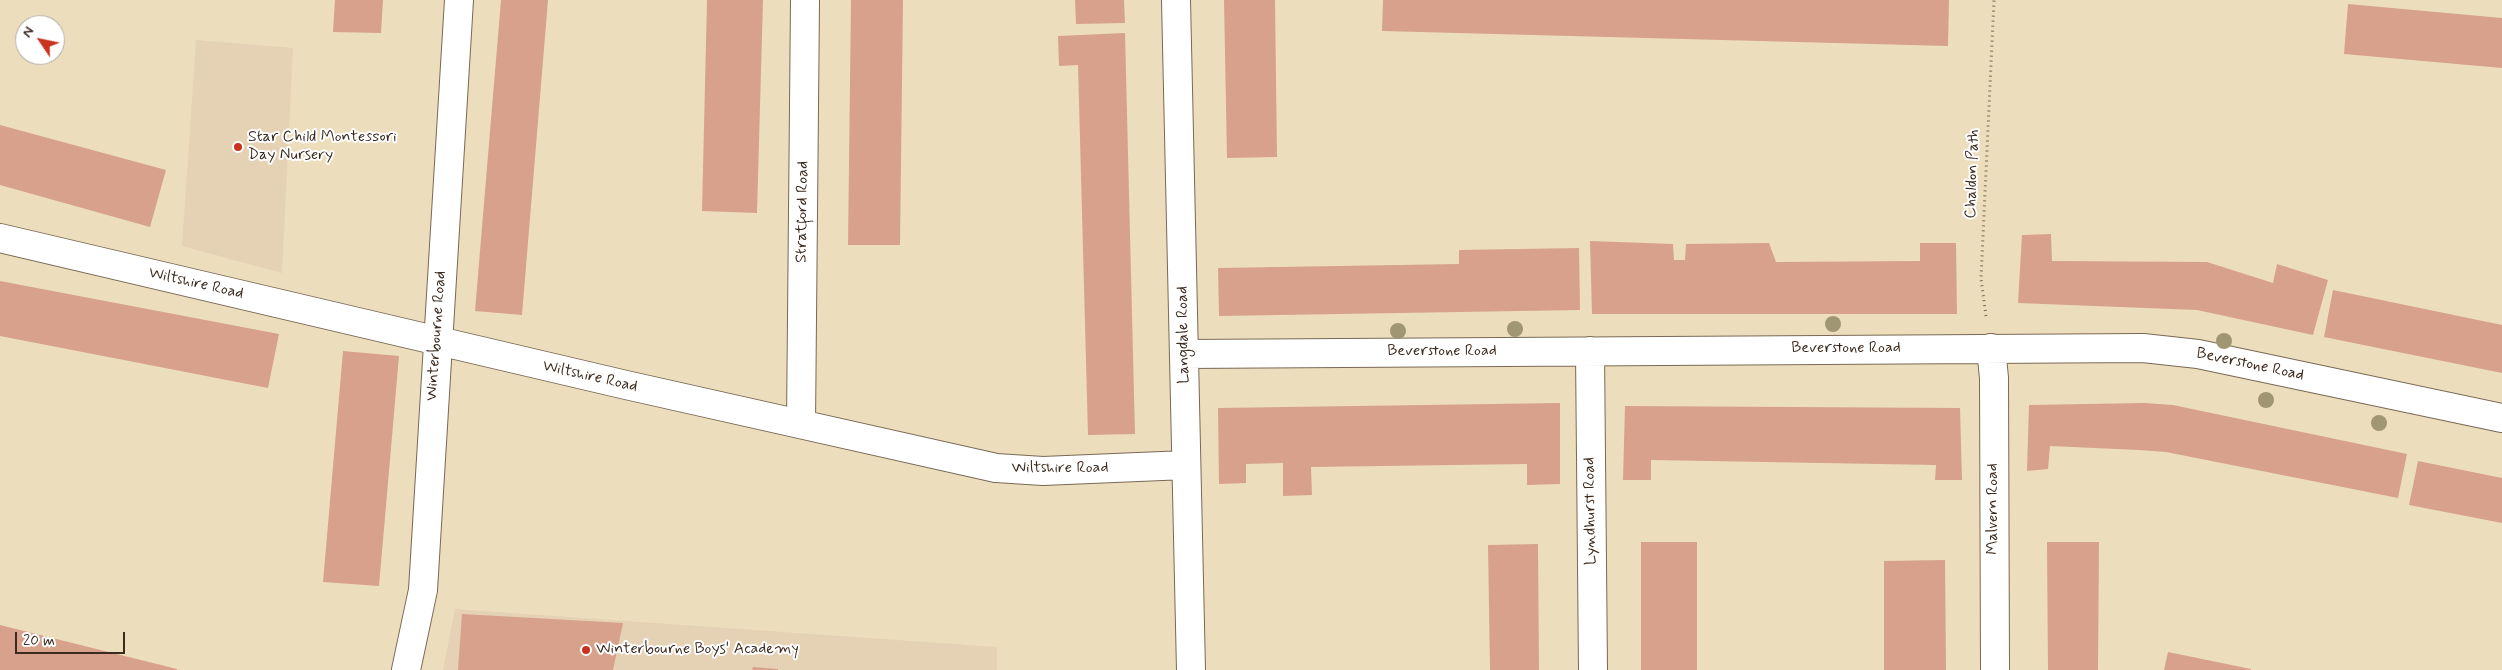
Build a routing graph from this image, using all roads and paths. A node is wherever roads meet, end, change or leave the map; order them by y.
1 (459, 0) edge
2 (805, 0) edge
3 (1176, 0) edge
4 (1994, 0) edge
5 (0, 238) edge
6 (437, 341) junction
7 (1991, 348) junction
8 (1590, 351) junction
9 (1184, 354) junction
10 (2502, 418) edge
11 (801, 424) junction
12 (1186, 466) junction
13 (406, 670) edge
14 (1191, 670) edge
15 (1593, 670) edge
16 (1995, 670) edge

1 - 6 street, Winterbourne Road
2 - 11 street, Stratford Road
3 - 9 street, Langdale Road
4 - 7 path, Chaldon Path
5 - 6 street, Wiltshire Road
6 - 11 street, Wiltshire Road
6 - 13 street, Winterbourne Road
7 - 8 street, Beverstone Road
7 - 10 street, Beverstone Road
7 - 16 street, Malvern Road
8 - 9 street, Beverstone Road
8 - 15 street, Lyndhurst Road
9 - 12 street, Langdale Road
11 - 12 street, Wiltshire Road
12 - 14 street, Langdale Road

